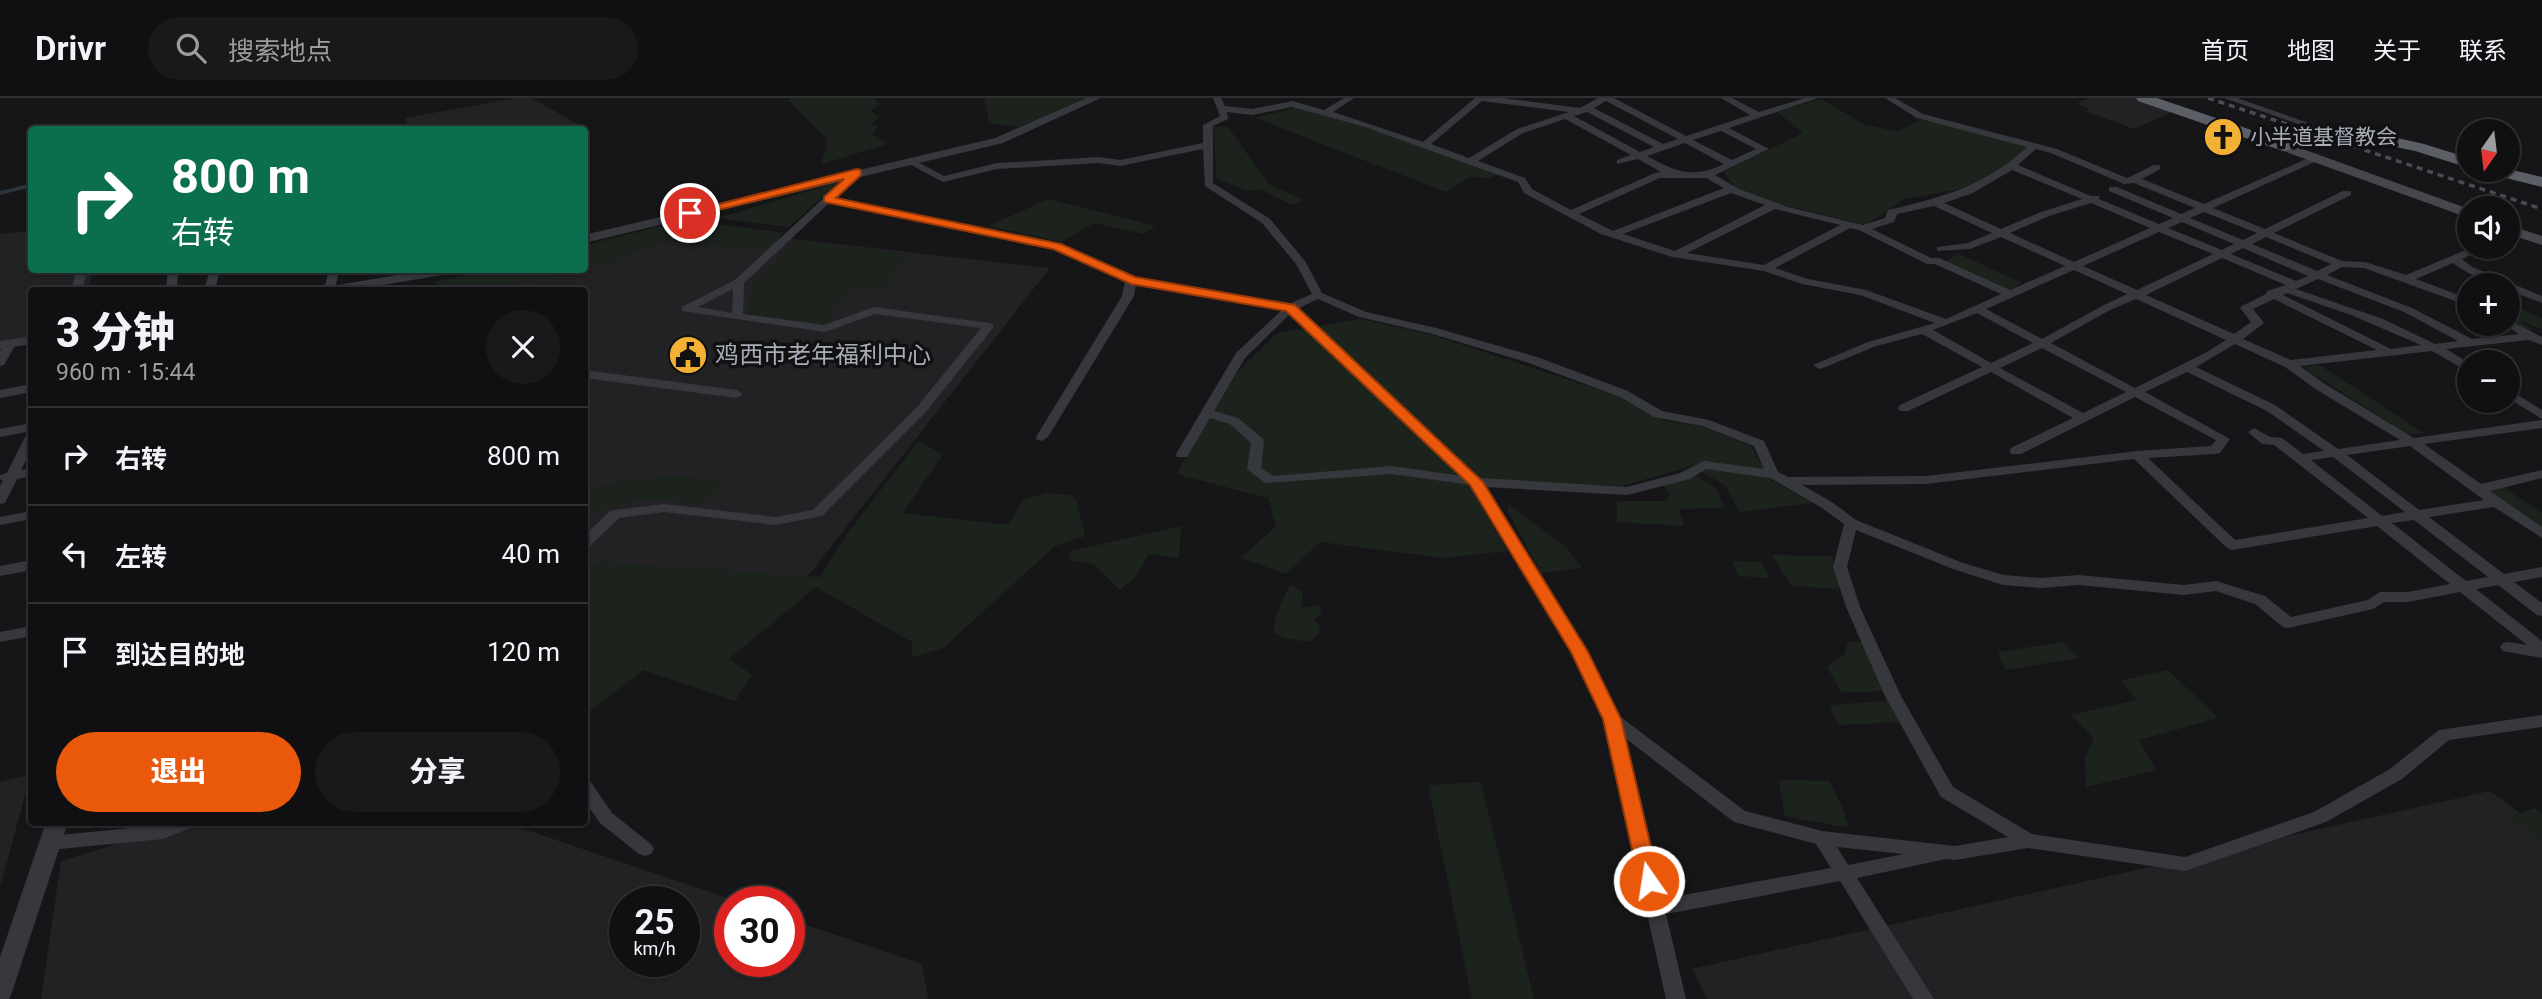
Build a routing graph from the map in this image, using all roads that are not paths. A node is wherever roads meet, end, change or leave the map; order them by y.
1 (1095, 98) edge
2 (1350, 98) edge
3 (1480, 98) edge
4 (1606, 98) edge
5 (1725, 98) edge
6 (1814, 98) edge
7 (1889, 98) edge
8 (2143, 98) edge
9 (2228, 98) edge
10 (1219, 103) edge
11 (1585, 109) junction
12 (1325, 113) junction
13 (1758, 115) junction
14 (1567, 116) junction
15 (1721, 128) junction
16 (2332, 134) junction
17 (2248, 135) junction
18 (1685, 141) junction
19 (2305, 141) junction
20 (1209, 145) junction
21 (1425, 145) junction
22 (2035, 145) junction
23 (2283, 146) junction
24 (1663, 148) junction
25 (1640, 156) junction
26 (2316, 158) junction
27 (2457, 160) edge
28 (909, 161) junction
29 (1471, 162) junction
30 (1620, 162) dead end
31 (1731, 163) junction
32 (2014, 167) junction
33 (2157, 167) dead end
34 (857, 172) junction
35 (1673, 175) junction
36 (1708, 175) junction
37 (2520, 177) edge
38 (2131, 181) junction
39 (2542, 182) edge
40 (1731, 189) junction
41 (2113, 190) junction
42 (2347, 193) dead end
43 (2094, 199) junction
44 (828, 200) junction
45 (1937, 204) junction
46 (1774, 205) junction
47 (2204, 209) junction
48 (2457, 210) edge
49 (1570, 214) junction
50 (2180, 218) junction
51 (1850, 224) junction
52 (2161, 227) junction
53 (1863, 229) junction
54 (2264, 233) junction
55 (1615, 234) junction
56 (1998, 234) junction
57 (2520, 235) edge
58 (588, 238) edge
59 (2542, 242) edge
60 (2244, 244) junction
61 (1941, 249) dead end
62 (2224, 254) junction
63 (1676, 255) junction
64 (2455, 259) joint
65 (2340, 264) junction
66 (2072, 267) junction
67 (1766, 268) junction
68 (430, 273) edge
69 (2477, 273) edge
70 (2320, 276) junction
71 (2406, 279) junction
72 (1131, 280) junction
73 (740, 282) junction
74 (349, 287) edge
75 (2282, 289) junction
76 (2520, 291) edge
77 (2009, 294) junction
78 (1318, 295) junction
79 (2137, 296) junction
80 (2457, 298) edge
81 (1882, 300) junction
82 (2542, 300) edge
83 (1290, 307) junction
84 (1977, 309) junction
85 (737, 317) junction
86 (1946, 323) junction
87 (1924, 328) junction
88 (2520, 330) edge
89 (2537, 339) edge
90 (2232, 340) junction
91 (28, 341) edge
92 (2045, 342) junction
93 (2470, 343) junction
94 (5, 345) edge
95 (2437, 347) junction
96 (2390, 353) junction
97 (2457, 360) edge
98 (0, 362) edge
99 (1819, 365) dead end
100 (2289, 365) junction
101 (2187, 367) junction
102 (1990, 368) junction
103 (588, 375) edge
104 (28, 389) edge
105 (2137, 392) junction
106 (0, 394) edge
107 (737, 394) dead end
108 (2520, 401) edge
109 (1904, 408) dead end
110 (1205, 412) junction
111 (2542, 415) edge
112 (2082, 418) junction
113 (2542, 424) edge
114 (28, 428) edge
115 (2254, 432) dead end
116 (0, 433) edge
117 (1042, 437) dead end
118 (28, 441) edge
119 (2412, 442) junction
120 (2016, 451) dead end
121 (2336, 453) junction
122 (1182, 454) dead end
123 (2137, 455) junction
124 (2300, 458) junction
125 (28, 473) edge
126 (1773, 474) junction
127 (2542, 474) edge
128 (6, 477) edge
129 (1786, 481) junction
130 (1476, 482) junction
131 (2479, 489) junction
132 (0, 500) edge
133 (2496, 502) junction
134 (2416, 515) junction
135 (28, 516) edge
136 (0, 521) edge
137 (2379, 521) junction
138 (1851, 523) junction
139 (2542, 534) edge
140 (588, 540) edge
141 (28, 566) edge
142 (0, 571) edge
143 (2542, 572) edge
144 (2501, 579) junction
145 (2460, 586) junction
146 (2542, 611) edge
147 (28, 629) edge
148 (0, 637) edge
149 (2508, 647) dead end
150 (2542, 651) edge
151 (1612, 719) junction
152 (2542, 721) edge
153 (588, 792) edge
154 (177, 826) edge
155 (53, 833) edge
156 (1822, 838) junction
157 (2028, 841) junction
158 (645, 849) dead end
159 (1955, 853) junction
160 (1845, 874) junction
161 (1656, 908) junction
162 (0, 992) edge
163 (1676, 999) edge
164 (1924, 999) edge

1 - 28 street
2 - 12 street
3 - 11 street
3 - 21 street
4 - 11 street
4 - 18 street
5 - 13 street
6 - 13 street
7 - 22 street
8 - 17 highway
9 - 16 street
10 - 12 street
10 - 20 street
11 - 14 street
11 - 24 street
12 - 21 street
13 - 15 street
14 - 25 street
14 - 29 street
15 - 18 street
15 - 31 street
16 - 19 highway
16 - 27 highway
17 - 19 highway
17 - 23 highway
18 - 24 street
18 - 31 street
19 - 23 highway
20 - 28 street
20 - 78 street
21 - 29 street
22 - 32 street
22 - 38 street
23 - 26 main road
24 - 25 street
25 - 30 street
25 - 35 street
26 - 47 street
26 - 48 main road
28 - 34 street
29 - 49 street
31 - 36 street
32 - 43 street
32 - 45 street
33 - 38 street
34 - 44 street
34 - 58 street
35 - 36 street
35 - 49 street
36 - 40 street
37 - 39 highway
38 - 41 street
38 - 47 street
40 - 46 street
40 - 55 street
41 - 43 street
41 - 50 street
42 - 54 street
43 - 52 street
43 - 56 street
44 - 72 street
44 - 73 street
45 - 53 street
45 - 56 street
46 - 51 street
46 - 63 street
47 - 50 street
47 - 54 street
49 - 55 street
50 - 52 street
50 - 60 street
51 - 53 street
51 - 67 street
52 - 62 street
52 - 66 street
53 - 77 street
54 - 60 street
54 - 65 street
55 - 63 street
56 - 61 street
56 - 66 street
57 - 59 main road
60 - 62 street
60 - 70 street
62 - 75 street
62 - 79 street
63 - 67 street
64 - 69 street
64 - 71 street
65 - 70 street
65 - 71 street
66 - 77 street
66 - 79 street
67 - 81 street
68 - 74 street
70 - 75 street
70 - 93 street
71 - 80 street
72 - 83 street
72 - 117 street
73 - 85 street
73 - 85 street
75 - 90 street
75 - 95 street
75 - 96 street
76 - 82 street
77 - 84 street
78 - 83 street
78 - 126 street
79 - 90 street
79 - 92 street
81 - 86 street
81 - 87 street
83 - 110 street
83 - 130 street
84 - 86 street
84 - 92 street
85 - 140 street
86 - 87 street
87 - 99 street
87 - 102 street
88 - 89 street
89 - 93 street
90 - 100 street
90 - 101 street
91 - 94 street
92 - 102 street
92 - 105 street
93 - 95 street
94 - 98 street
95 - 96 street
95 - 97 street
96 - 100 street
100 - 119 street
101 - 105 street
101 - 121 street
102 - 109 street
102 - 112 street
103 - 107 street
104 - 106 street
105 - 112 street
105 - 123 street
108 - 111 street
110 - 122 street
110 - 130 street
112 - 120 street
113 - 119 street
114 - 116 street
115 - 124 street
118 - 128 street
119 - 121 street
119 - 131 street
121 - 124 street
121 - 134 street
123 - 129 street
123 - 137 street
124 - 137 street
125 - 128 street
126 - 129 street
126 - 130 street
127 - 131 street
128 - 132 street
129 - 138 street
130 - 151 street
131 - 133 street
133 - 134 street
133 - 139 street
134 - 137 street
134 - 144 street
135 - 136 street
137 - 145 street
138 - 145 street
138 - 157 street
141 - 142 street
143 - 144 street
144 - 145 street
144 - 146 street
145 - 150 street
147 - 148 street
149 - 150 street
151 - 156 street
151 - 161 street
152 - 157 street
153 - 158 street
154 - 155 street
155 - 162 street
156 - 159 street
156 - 160 street
157 - 159 street
159 - 160 street
160 - 161 street
160 - 164 street
161 - 163 street

